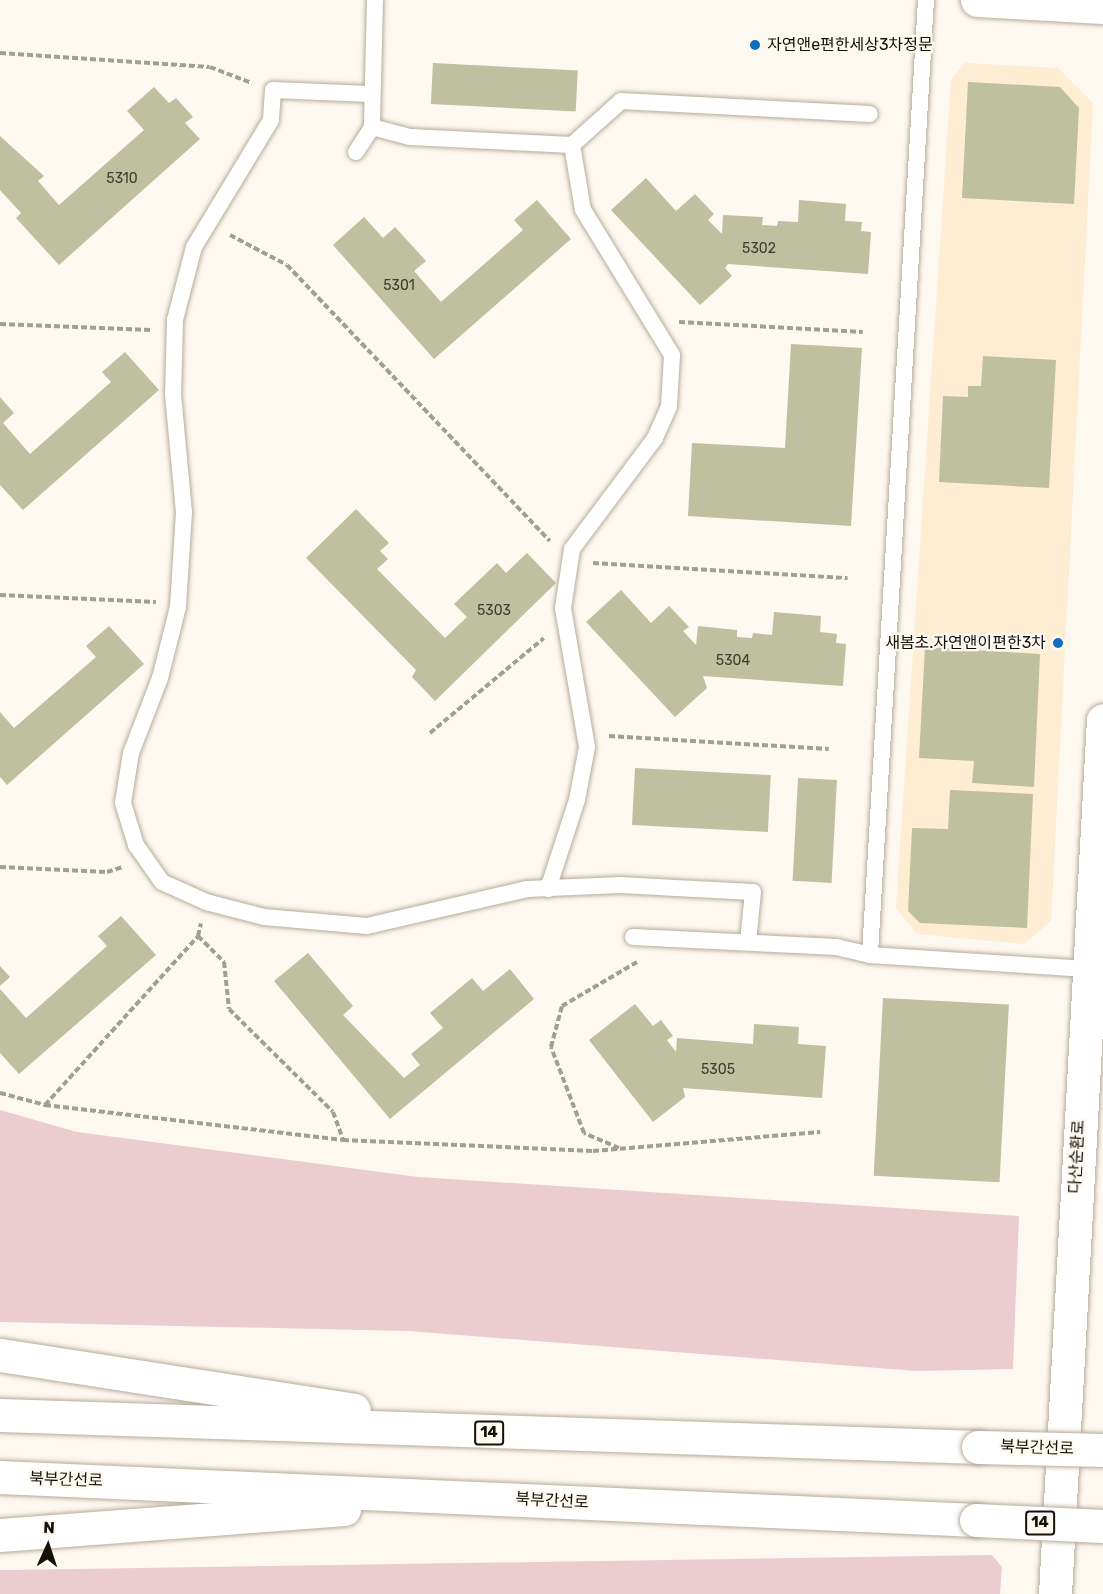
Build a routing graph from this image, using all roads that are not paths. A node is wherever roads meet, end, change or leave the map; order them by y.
1 (375, 0) edge
2 (926, 0) edge
3 (977, 0) edge
4 (1103, 8) edge
5 (369, 94) junction
6 (870, 114) dead end
7 (372, 128) junction
8 (572, 145) junction
9 (357, 152) dead end
10 (1103, 720) edge
11 (548, 889) junction
12 (633, 937) dead end
13 (748, 942) junction
14 (870, 955) junction
15 (1087, 969) junction
16 (0, 1354) edge
17 (0, 1415) edge
18 (501, 1434) junction
19 (1103, 1450) edge
20 (0, 1477) edge
21 (480, 1498) junction
22 (1103, 1526) edge
23 (0, 1535) edge
24 (1054, 1594) edge

1 - 5 lane
2 - 14 lane
3 - 4 main road
5 - 7 lane
5 - 11 lane
6 - 8 lane
7 - 8 lane
7 - 9 lane
8 - 11 lane
10 - 15 main road, 다산순환로
11 - 13 lane
12 - 13 lane
13 - 14 lane
14 - 15 lane
15 - 24 main road, 다산순환로
16 - 18 main road
17 - 18 main road, 북부간선로 / 14
18 - 19 main road, 북부간선로 / 14, bridge
20 - 21 main road, 북부간선로 / 14
21 - 22 main road, 북부간선로 / 14, bridge
21 - 23 main road

